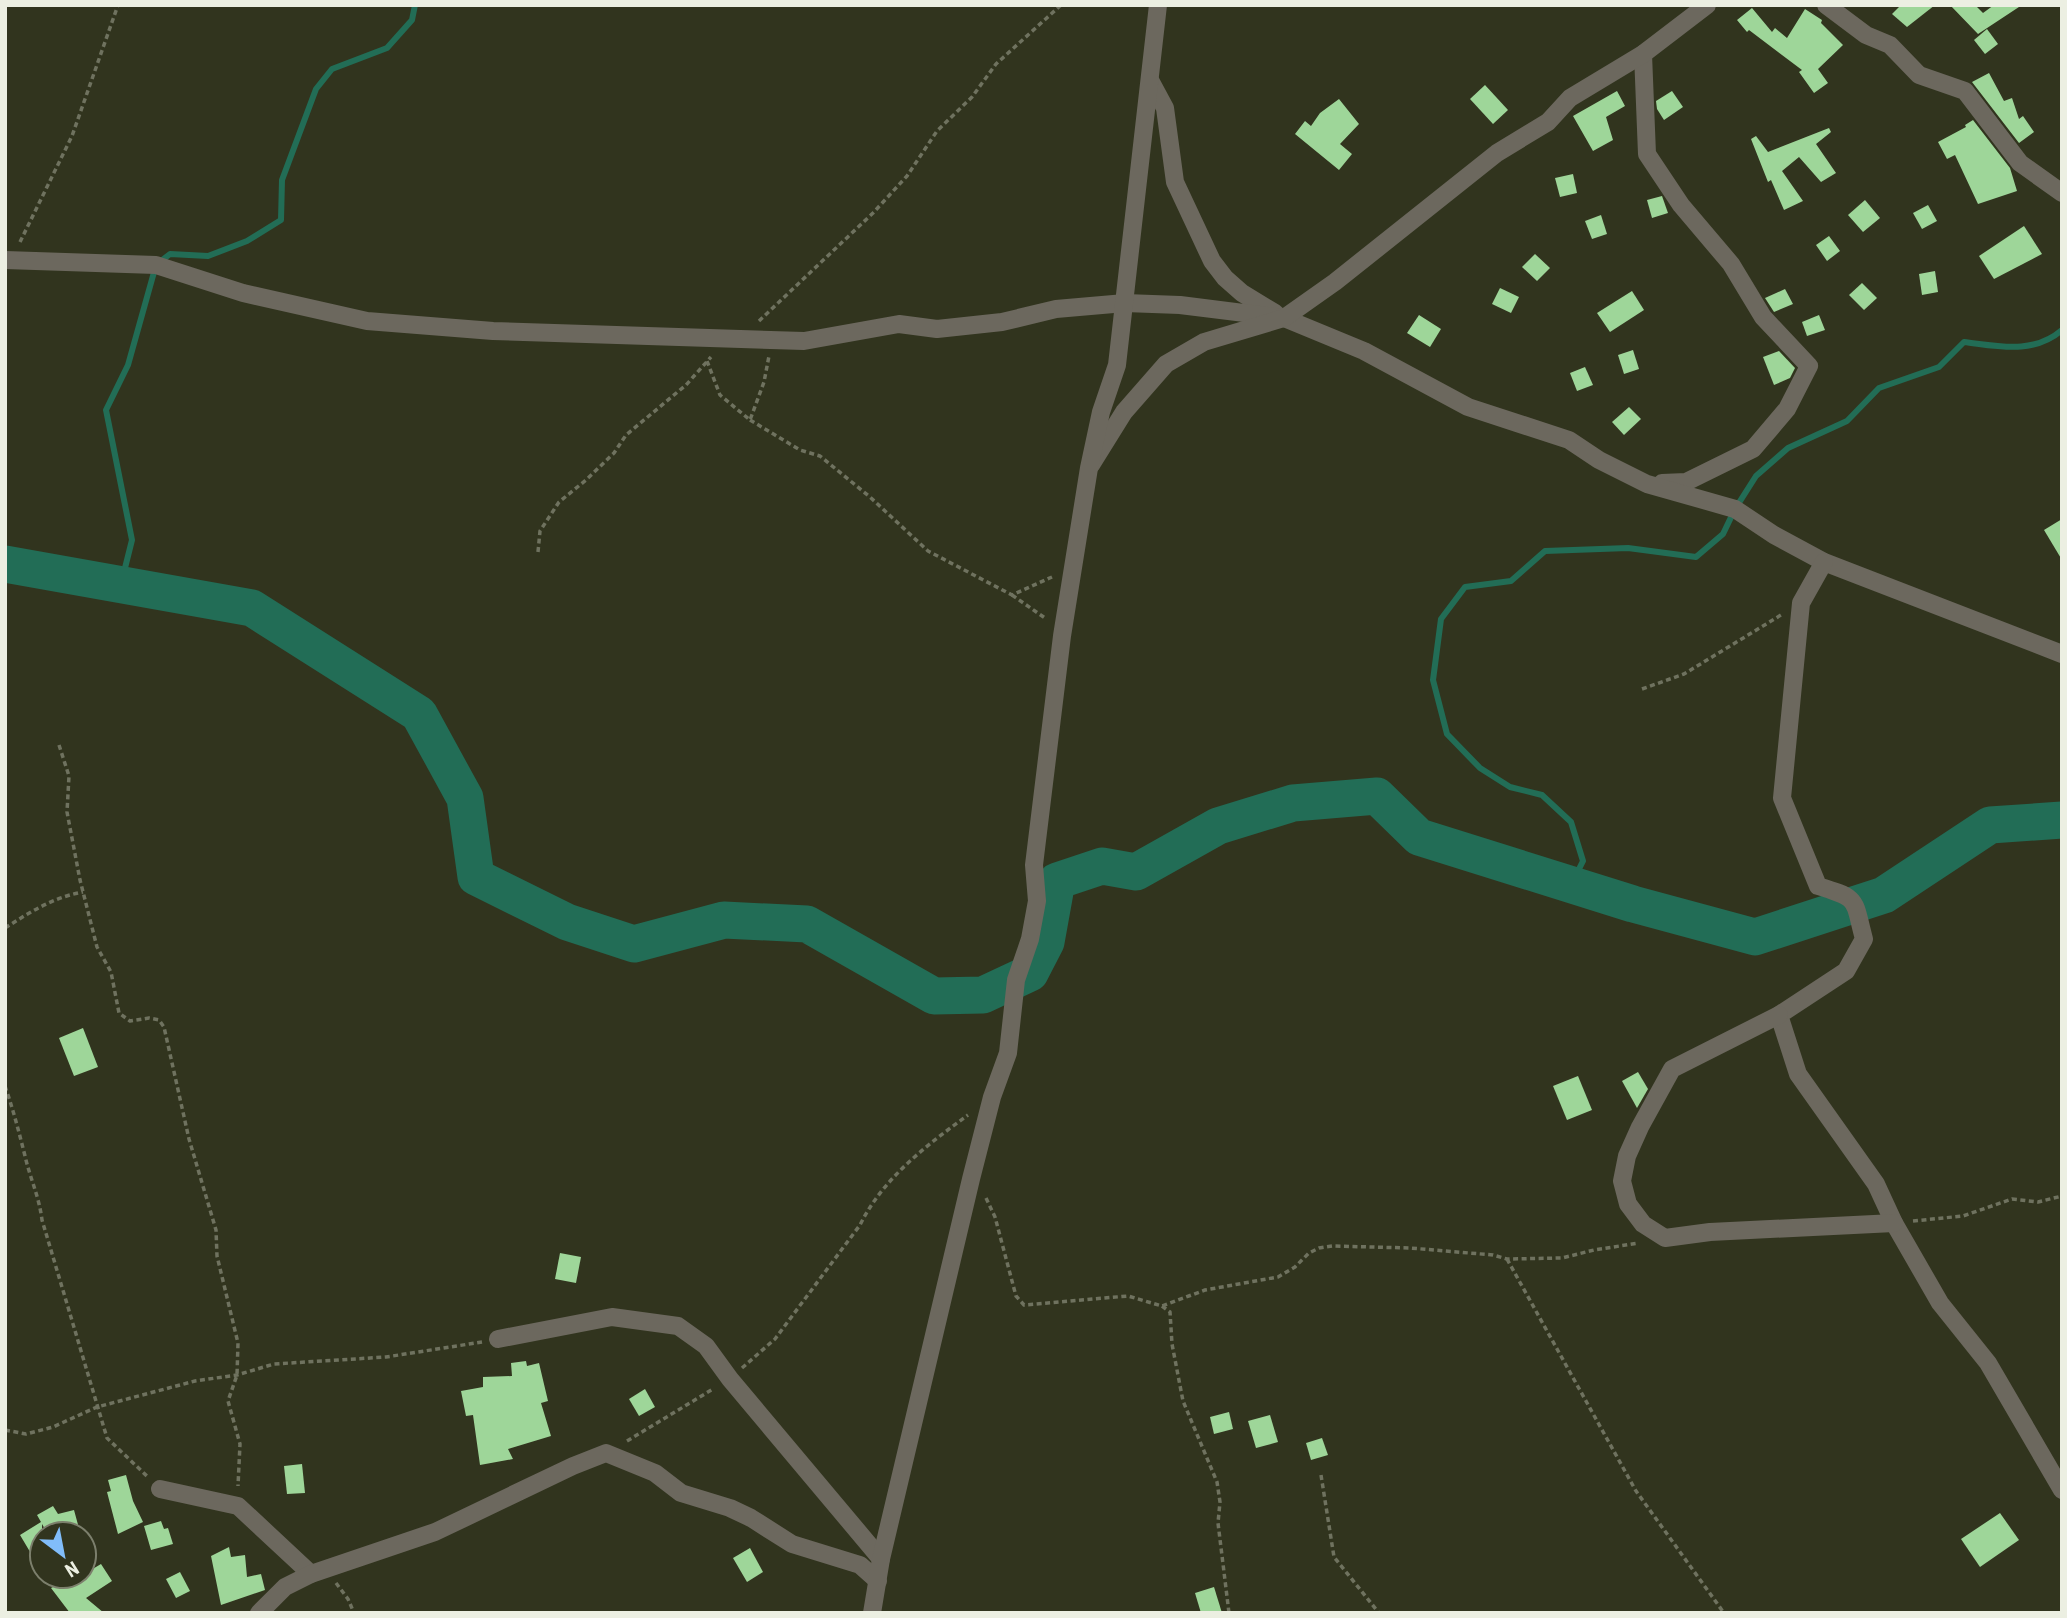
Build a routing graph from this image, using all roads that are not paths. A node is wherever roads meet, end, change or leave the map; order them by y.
1 (1158, 5) edge
2 (1707, 5) edge
3 (1826, 5) edge
4 (1643, 54) junction
5 (1151, 82) junction
6 (2062, 192) edge
7 (8, 260) edge
8 (1125, 303) junction
9 (1284, 317) junction
10 (1089, 468) junction
11 (1647, 484) junction
12 (1824, 562) junction
13 (2062, 654) edge
14 (1779, 1015) junction
15 (1894, 1223) junction
16 (498, 1339) road end
17 (160, 1489) road end
18 (2062, 1490) edge
19 (881, 1559) junction
20 (319, 1572) junction
21 (878, 1581) junction
22 (259, 1613) edge
23 (872, 1613) edge

1 - 5 street
2 - 4 street
3 - 6 street
4 - 9 street
4 - 11 street
5 - 8 street
5 - 9 street
7 - 8 street
8 - 9 street
8 - 10 street
9 - 10 street
9 - 11 street
10 - 19 street
11 - 12 street
12 - 13 street
12 - 14 street
14 - 15 street
14 - 15 street
15 - 18 street
16 - 19 street
17 - 20 street
19 - 21 street
20 - 21 street
20 - 22 street
21 - 23 street

